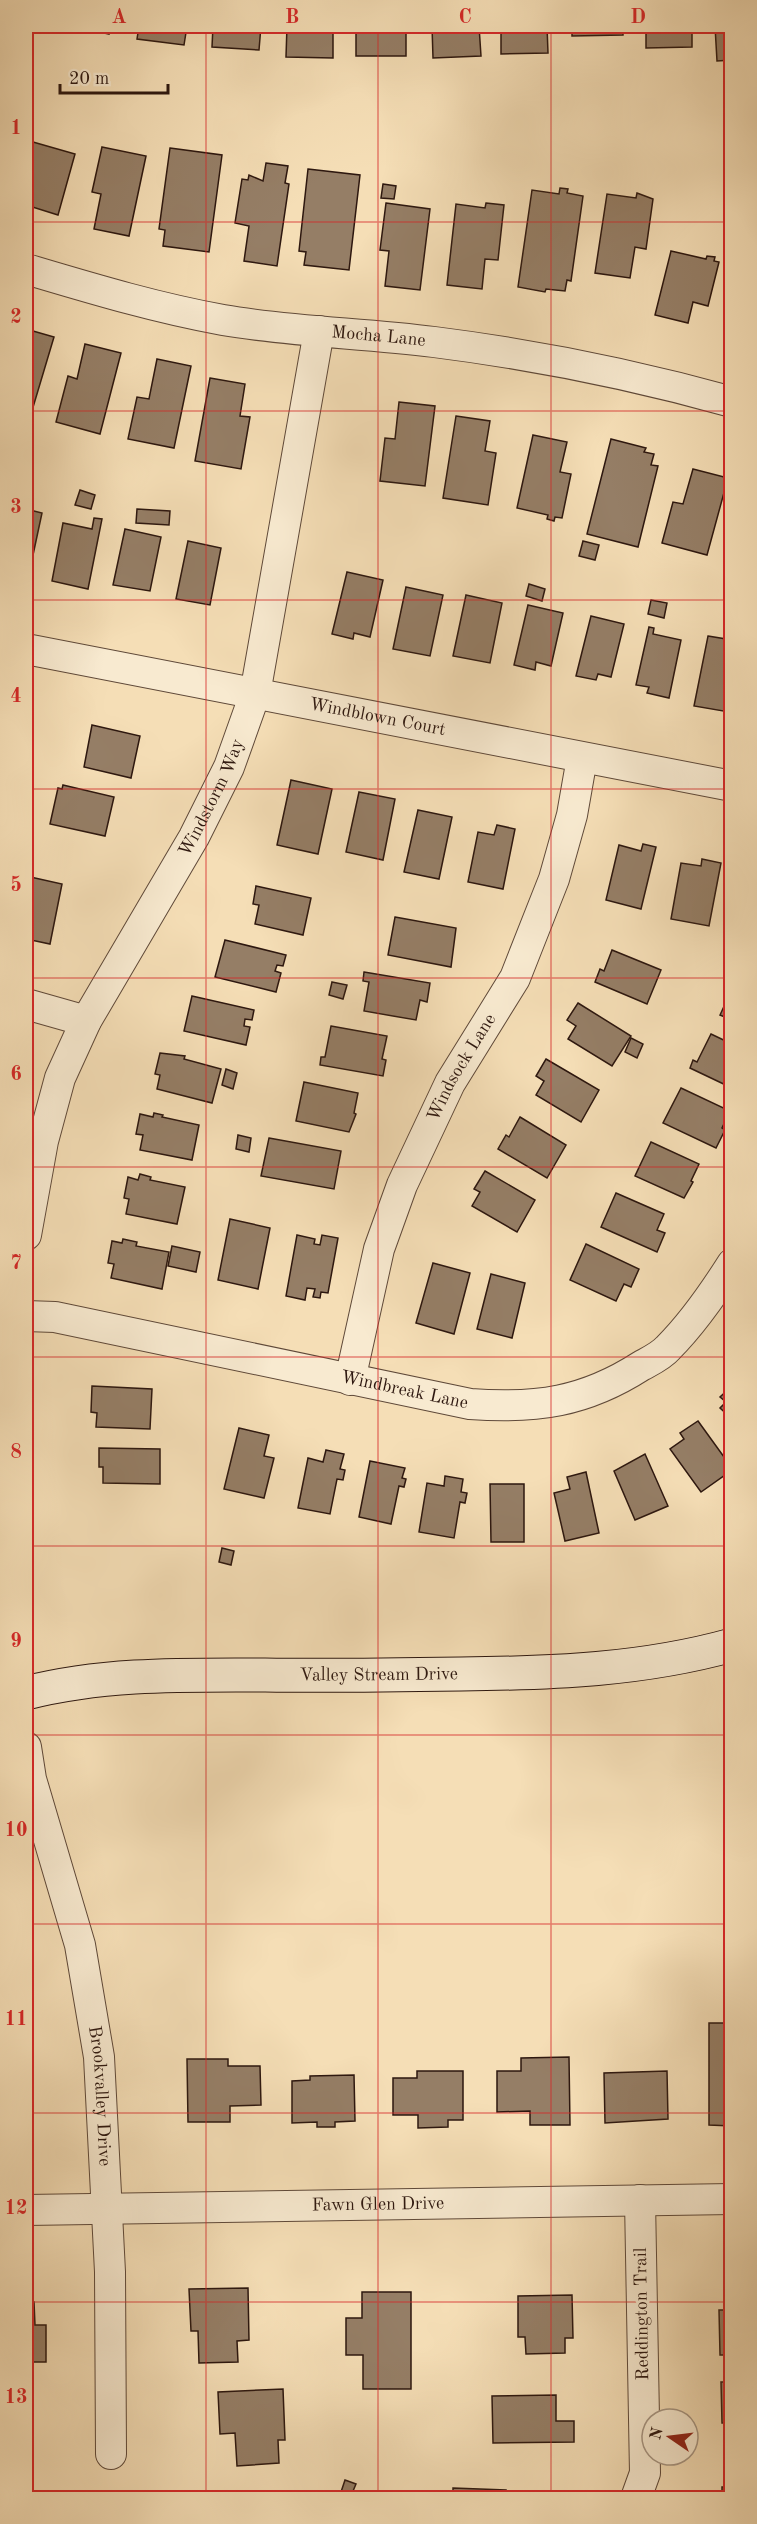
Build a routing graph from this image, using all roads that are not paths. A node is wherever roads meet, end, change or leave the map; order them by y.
1 (26, 269) edge
2 (319, 331) junction
3 (732, 402) edge
4 (26, 649) edge
5 (255, 694) junction
6 (582, 758) junction
7 (732, 786) edge
8 (26, 1004) edge
9 (86, 1021) junction
10 (26, 1235) edge
11 (732, 1264) edge
12 (26, 1316) edge
13 (350, 1380) junction
14 (732, 1645) edge
15 (26, 1693) edge
16 (26, 1746) edge
17 (732, 2199) edge
18 (640, 2200) junction
19 (107, 2209) junction
20 (26, 2210) edge
21 (111, 2454) dead end
22 (636, 2499) edge

1 - 2 street, Mocha Lane
2 - 3 street, Mocha Lane
2 - 5 street, Windstorm Way
4 - 5 street, Windblown Court
5 - 6 street, Windblown Court
5 - 9 street, Windstorm Way
6 - 7 street, Windblown Court
6 - 13 street, Windsock Lane
8 - 9 street
9 - 10 street, Windstorm Way
11 - 13 street, Windbreak Lane
12 - 13 street, Windbreak Lane
14 - 15 street, Valley Stream Drive
16 - 19 street, Brookvalley Drive
17 - 18 street, Fawn Glen Drive
18 - 19 street, Fawn Glen Drive
18 - 22 street, Reddington Trail
19 - 20 street, Fawn Glen Drive
19 - 21 street, Brookvalley Drive

